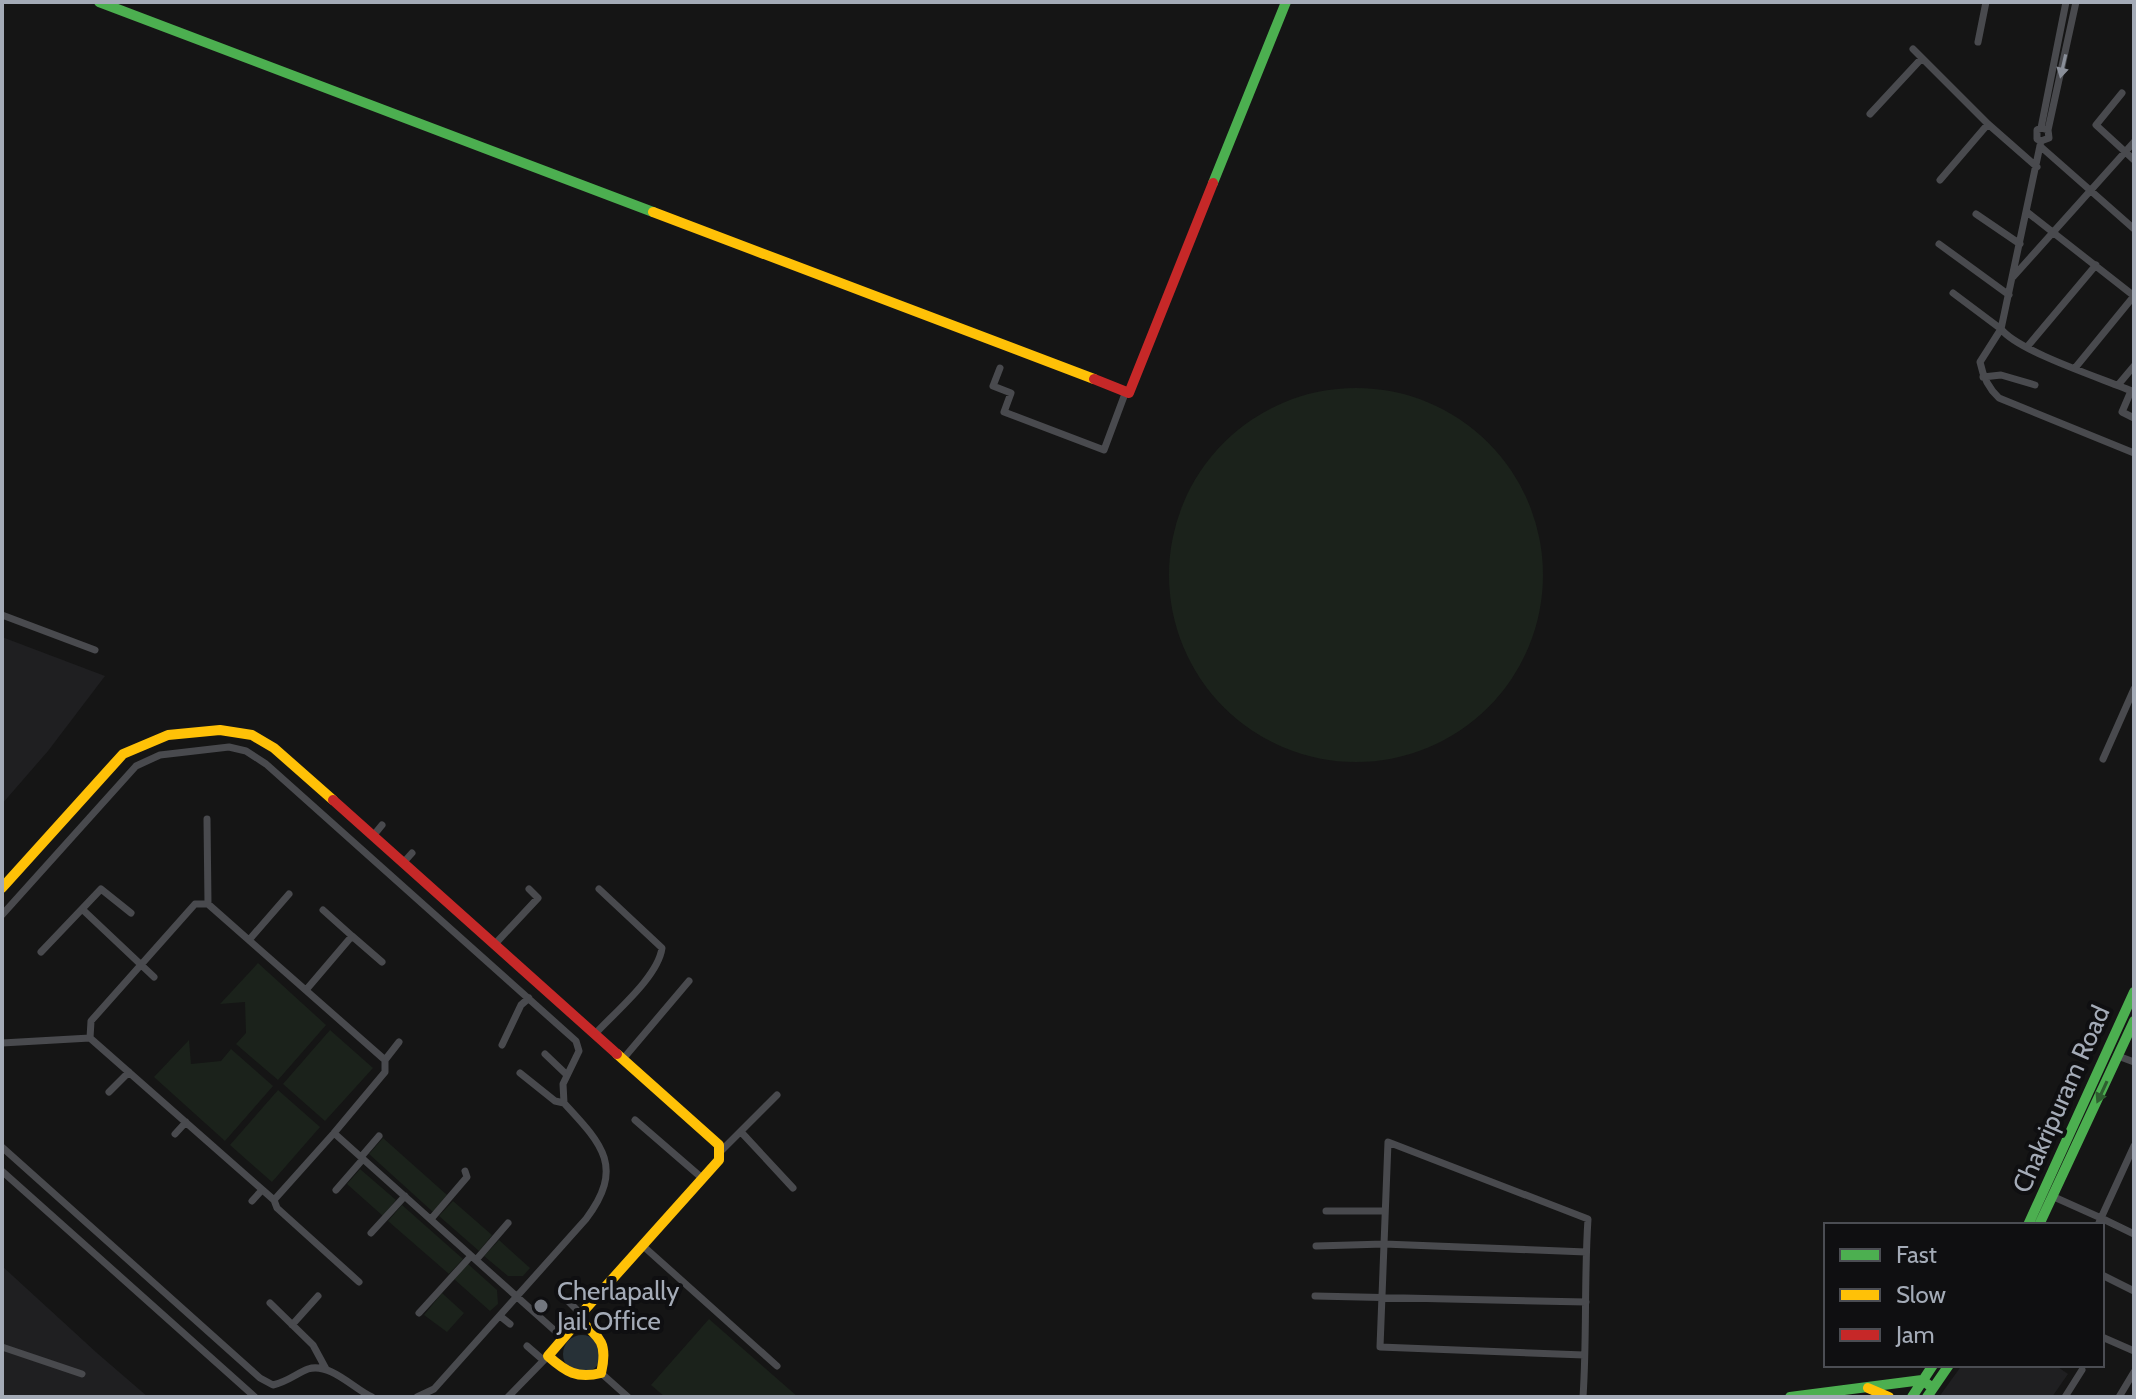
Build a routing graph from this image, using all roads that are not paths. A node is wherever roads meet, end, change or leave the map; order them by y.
1 (99, 2) edge
2 (1286, 2) edge
3 (1986, 2) edge
4 (2066, 2) edge
5 (2076, 2) edge
6 (1978, 42) dead end
7 (1913, 49) dead end
8 (1922, 58) junction
9 (2122, 93) dead end
10 (2048, 111) junction
11 (1870, 114) dead end
12 (1988, 124) junction
13 (2134, 142) edge
14 (2041, 144) junction
15 (2124, 152) junction
16 (2134, 160) edge
17 (2037, 167) junction
18 (1940, 180) dead end
19 (2091, 191) junction
20 (2027, 212) junction
21 (1976, 214) dead end
22 (2134, 229) edge
23 (2055, 232) junction
24 (1939, 244) dead end
25 (2020, 244) junction
26 (2096, 265) junction
27 (2013, 278) junction
28 (1953, 293) dead end
29 (2009, 295) junction
30 (2134, 296) edge
31 (2001, 329) junction
32 (2027, 347) junction
33 (2134, 366) edge
34 (1000, 368) dead end
35 (2075, 368) junction
36 (1983, 377) junction
37 (2035, 385) dead end
38 (2118, 385) junction
39 (1126, 391) junction
40 (2133, 391) edge
41 (2134, 418) edge
42 (2134, 453) edge
43 (2, 615) edge
44 (95, 650) dead end
45 (2134, 689) edge
46 (2103, 759) dead end
47 (207, 819) dead end
48 (382, 825) dead end
49 (373, 836) junction
50 (412, 853) dead end
51 (403, 863) junction
52 (2, 888) edge
53 (451, 889) dead end
54 (529, 889) dead end
55 (599, 889) dead end
56 (289, 894) dead end
57 (443, 898) junction
58 (208, 904) junction
59 (82, 909) junction
60 (323, 910) dead end
61 (131, 913) dead end
62 (2, 915) edge
63 (504, 918) dead end
64 (513, 924) junction
65 (352, 936) junction
66 (249, 940) junction
67 (495, 944) junction
68 (41, 952) dead end
69 (382, 962) dead end
70 (491, 964) junction
71 (141, 965) junction
72 (484, 971) dead end
73 (154, 977) dead end
74 (689, 981) dead end
75 (306, 990) junction
76 (2134, 992) edge
77 (529, 998) junction
78 (2134, 1021) edge
79 (595, 1034) junction
80 (90, 1038) junction
81 (399, 1042) dead end
82 (2, 1043) edge
83 (502, 1045) dead end
84 (545, 1054) dead end
85 (2118, 1056) junction
86 (623, 1059) junction
87 (385, 1060) junction
88 (2134, 1062) edge
89 (129, 1072) junction
90 (520, 1073) dead end
91 (567, 1075) junction
92 (109, 1092) dead end
93 (777, 1095) dead end
94 (564, 1103) junction
95 (635, 1120) dead end
96 (186, 1122) junction
97 (334, 1133) junction
98 (742, 1133) junction
99 (175, 1134) dead end
100 (379, 1136) dead end
101 (2134, 1146) edge
102 (2, 1147) edge
103 (720, 1152) junction
104 (362, 1158) junction
105 (2124, 1168) junction
106 (2, 1171) edge
107 (465, 1171) dead end
108 (2134, 1173) edge
109 (702, 1178) junction
110 (793, 1188) dead end
111 (262, 1190) junction
112 (336, 1190) dead end
113 (405, 1196) junction
114 (2054, 1197) junction
115 (274, 1200) junction
116 (252, 1201) dead end
117 (1326, 1211) dead end
118 (1385, 1211) junction
119 (431, 1219) junction
120 (2099, 1222) edge
121 (508, 1223) dead end
122 (2029, 1223) edge
123 (2040, 1223) edge
124 (2104, 1224) edge
125 (371, 1233) dead end
126 (2134, 1234) edge
127 (1384, 1244) junction
128 (642, 1245) junction
129 (1316, 1246) dead end
130 (1586, 1252) junction
131 (474, 1258) junction
132 (2104, 1276) edge
133 (359, 1282) dead end
134 (2134, 1291) edge
135 (318, 1296) dead end
136 (1315, 1296) dead end
137 (516, 1297) junction
138 (1382, 1298) junction
139 (568, 1301) dead end
140 (1586, 1302) junction
141 (270, 1303) dead end
142 (419, 1313) dead end
143 (500, 1316) junction
144 (580, 1317) junction
145 (510, 1324) dead end
146 (292, 1325) junction
147 (563, 1338) junction
148 (2104, 1338) edge
149 (527, 1346) dead end
150 (2, 1347) edge
151 (2134, 1351) edge
152 (1584, 1355) junction
153 (545, 1357) junction
154 (777, 1366) dead end
155 (1932, 1367) edge
156 (1948, 1367) edge
157 (326, 1369) junction
158 (2082, 1370) dead end
159 (2134, 1372) edge
160 (601, 1373) junction
161 (82, 1374) dead end
162 (1922, 1380) junction
163 (1863, 1386) junction
164 (1830, 1393) edge
165 (1930, 1393) edge
166 (255, 1397) edge
167 (372, 1397) edge
168 (417, 1397) edge
169 (508, 1397) edge
170 (628, 1397) edge
171 (1583, 1397) edge
172 (1790, 1397) edge
173 (1889, 1397) edge
174 (1912, 1397) edge
175 (2065, 1397) edge
176 (2119, 1397) edge

1 - 39 street
2 - 39 street
3 - 6 street
4 - 10 street
5 -> 10 street
7 - 8 street
8 - 11 street
8 - 12 street
9 - 15 street
10 - 14 street
12 - 17 street
12 - 18 street
13 - 15 street
14 - 17 street
14 - 19 street
15 - 16 street
15 - 19 street
17 - 20 street
19 - 22 street
19 - 23 street
20 - 23 street
20 - 25 street
21 - 25 street
23 - 26 street
23 - 27 street
24 - 29 street
25 - 27 street
26 - 30 street
26 - 32 street
27 - 29 street
28 - 31 street
29 - 31 street
30 - 35 street
31 - 32 street
31 - 36 street
32 - 35 street
33 - 38 street
34 - 39 street
35 - 38 street
36 - 37 street
36 - 42 street
38 - 40 street
40 - 41 street
43 - 44 street
45 - 46 street
47 - 58 street
48 - 49 street
49 - 51 street
49 - 52 street
50 - 51 street
51 - 57 street
53 - 57 street
54 - 64 street
55 - 79 street
56 - 66 street
57 - 67 street
58 - 66 street
58 - 71 street
59 - 61 street
59 - 68 street
59 - 71 street
60 - 65 street
62 - 70 street
63 - 64 street
64 - 67 street
65 - 69 street
65 - 75 street
66 - 75 street
67 - 79 street
70 - 72 street
70 - 77 street
71 - 73 street
71 - 80 street
74 - 86 street
75 - 87 street
76 - 122 street, Chakripuram Road
77 - 83 street
77 - 91 street
78 - 85 street, Chakripuram Road
79 - 86 street
80 - 82 street
80 - 89 street
81 - 87 street
84 - 91 street
85 - 88 street
85 -> 114 street, Chakripuram Road
86 - 103 street
87 - 97 street
89 - 92 street
89 - 96 street
90 - 94 street
91 - 94 street
93 - 98 street
94 - 137 street
95 - 109 street
96 - 99 street
96 - 111 street
97 - 104 street
97 - 115 street
98 - 103 street
98 - 110 street
100 - 104 street
101 - 105 street
102 - 157 street
103 - 109 street
104 - 112 street
104 - 113 street
105 - 108 street
105 - 120 street
106 - 166 street
107 - 119 street
109 - 128 street
111 - 115 street
111 - 116 street
113 - 119 street
113 - 125 street
114 - 120 street
114 - 123 street, Chakripuram Road
115 - 133 street
117 - 118 street
118 - 127 street
118 - 130 street
119 - 131 street
121 - 131 street
124 - 126 street
127 - 129 street
127 - 130 street
127 - 138 street
128 - 144 street
128 - 154 street
130 - 140 street
131 - 137 street
131 - 142 street
132 - 134 street
135 - 146 street
136 - 138 street
137 - 143 street
137 - 147 street
138 - 140 street
138 - 152 street
139 - 144 street
140 - 152 street
141 - 146 street
143 - 145 street
143 - 168 street
144 - 147 street
144 - 160 street
146 - 157 street
147 - 153 street
148 - 151 street
149 - 153 street
150 - 161 street
152 - 171 street
153 - 160 street
153 - 169 street
155 - 162 street
156 - 165 street
157 - 167 street
158 - 175 street
159 - 176 street
160 - 170 street
162 - 163 street
162 - 165 street
162 - 174 street
163 - 164 street
163 - 173 street
164 - 172 street

